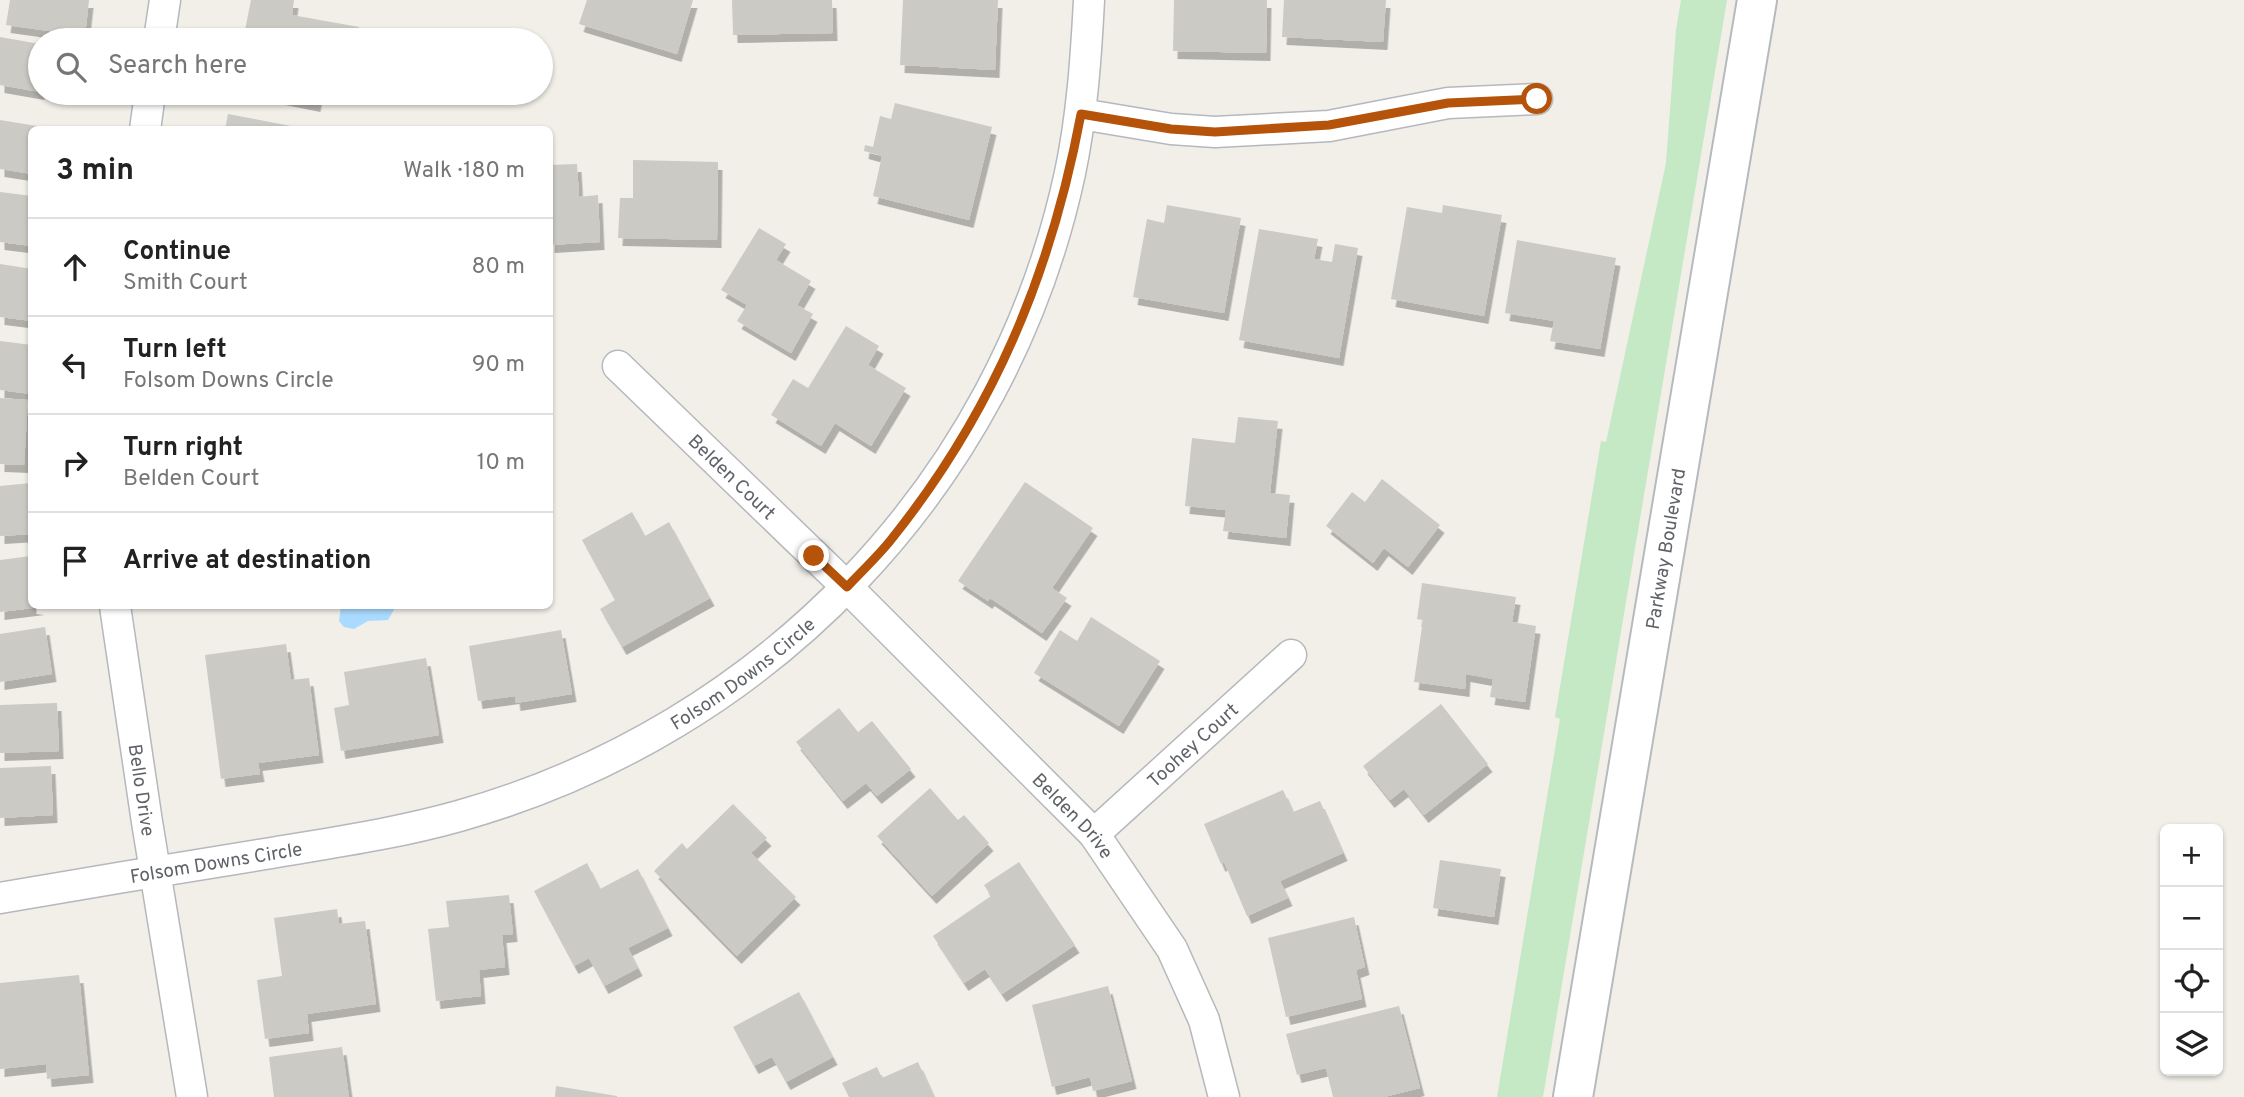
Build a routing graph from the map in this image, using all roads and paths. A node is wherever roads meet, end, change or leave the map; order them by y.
1 (165, 0) edge
2 (1089, 0) edge
3 (1757, 0) edge
4 (161, 28) edge
5 (1537, 99) dead end
6 (148, 105) edge
7 (1081, 114) junction
8 (146, 126) edge
9 (618, 366) dead end
10 (847, 587) junction
11 (116, 609) edge
12 (1291, 655) dead end
13 (1094, 834) junction
14 (156, 872) junction
15 (0, 898) edge
16 (192, 1097) edge
17 (1224, 1097) edge
18 (1573, 1097) edge

1 - 4 street
2 - 7 street, Folsom Downs Circle
3 - 18 street, Parkway Boulevard
5 - 7 street
6 - 8 street
7 - 10 street, Folsom Downs Circle
9 - 10 street, Belden Court
10 - 13 street, Belden Drive
10 - 14 street, Folsom Downs Circle
11 - 14 street, Bello Drive
12 - 13 street, Toohey Court
13 - 17 street, Belden Drive
14 - 15 street, Folsom Downs Circle
14 - 16 street, Bello Drive

